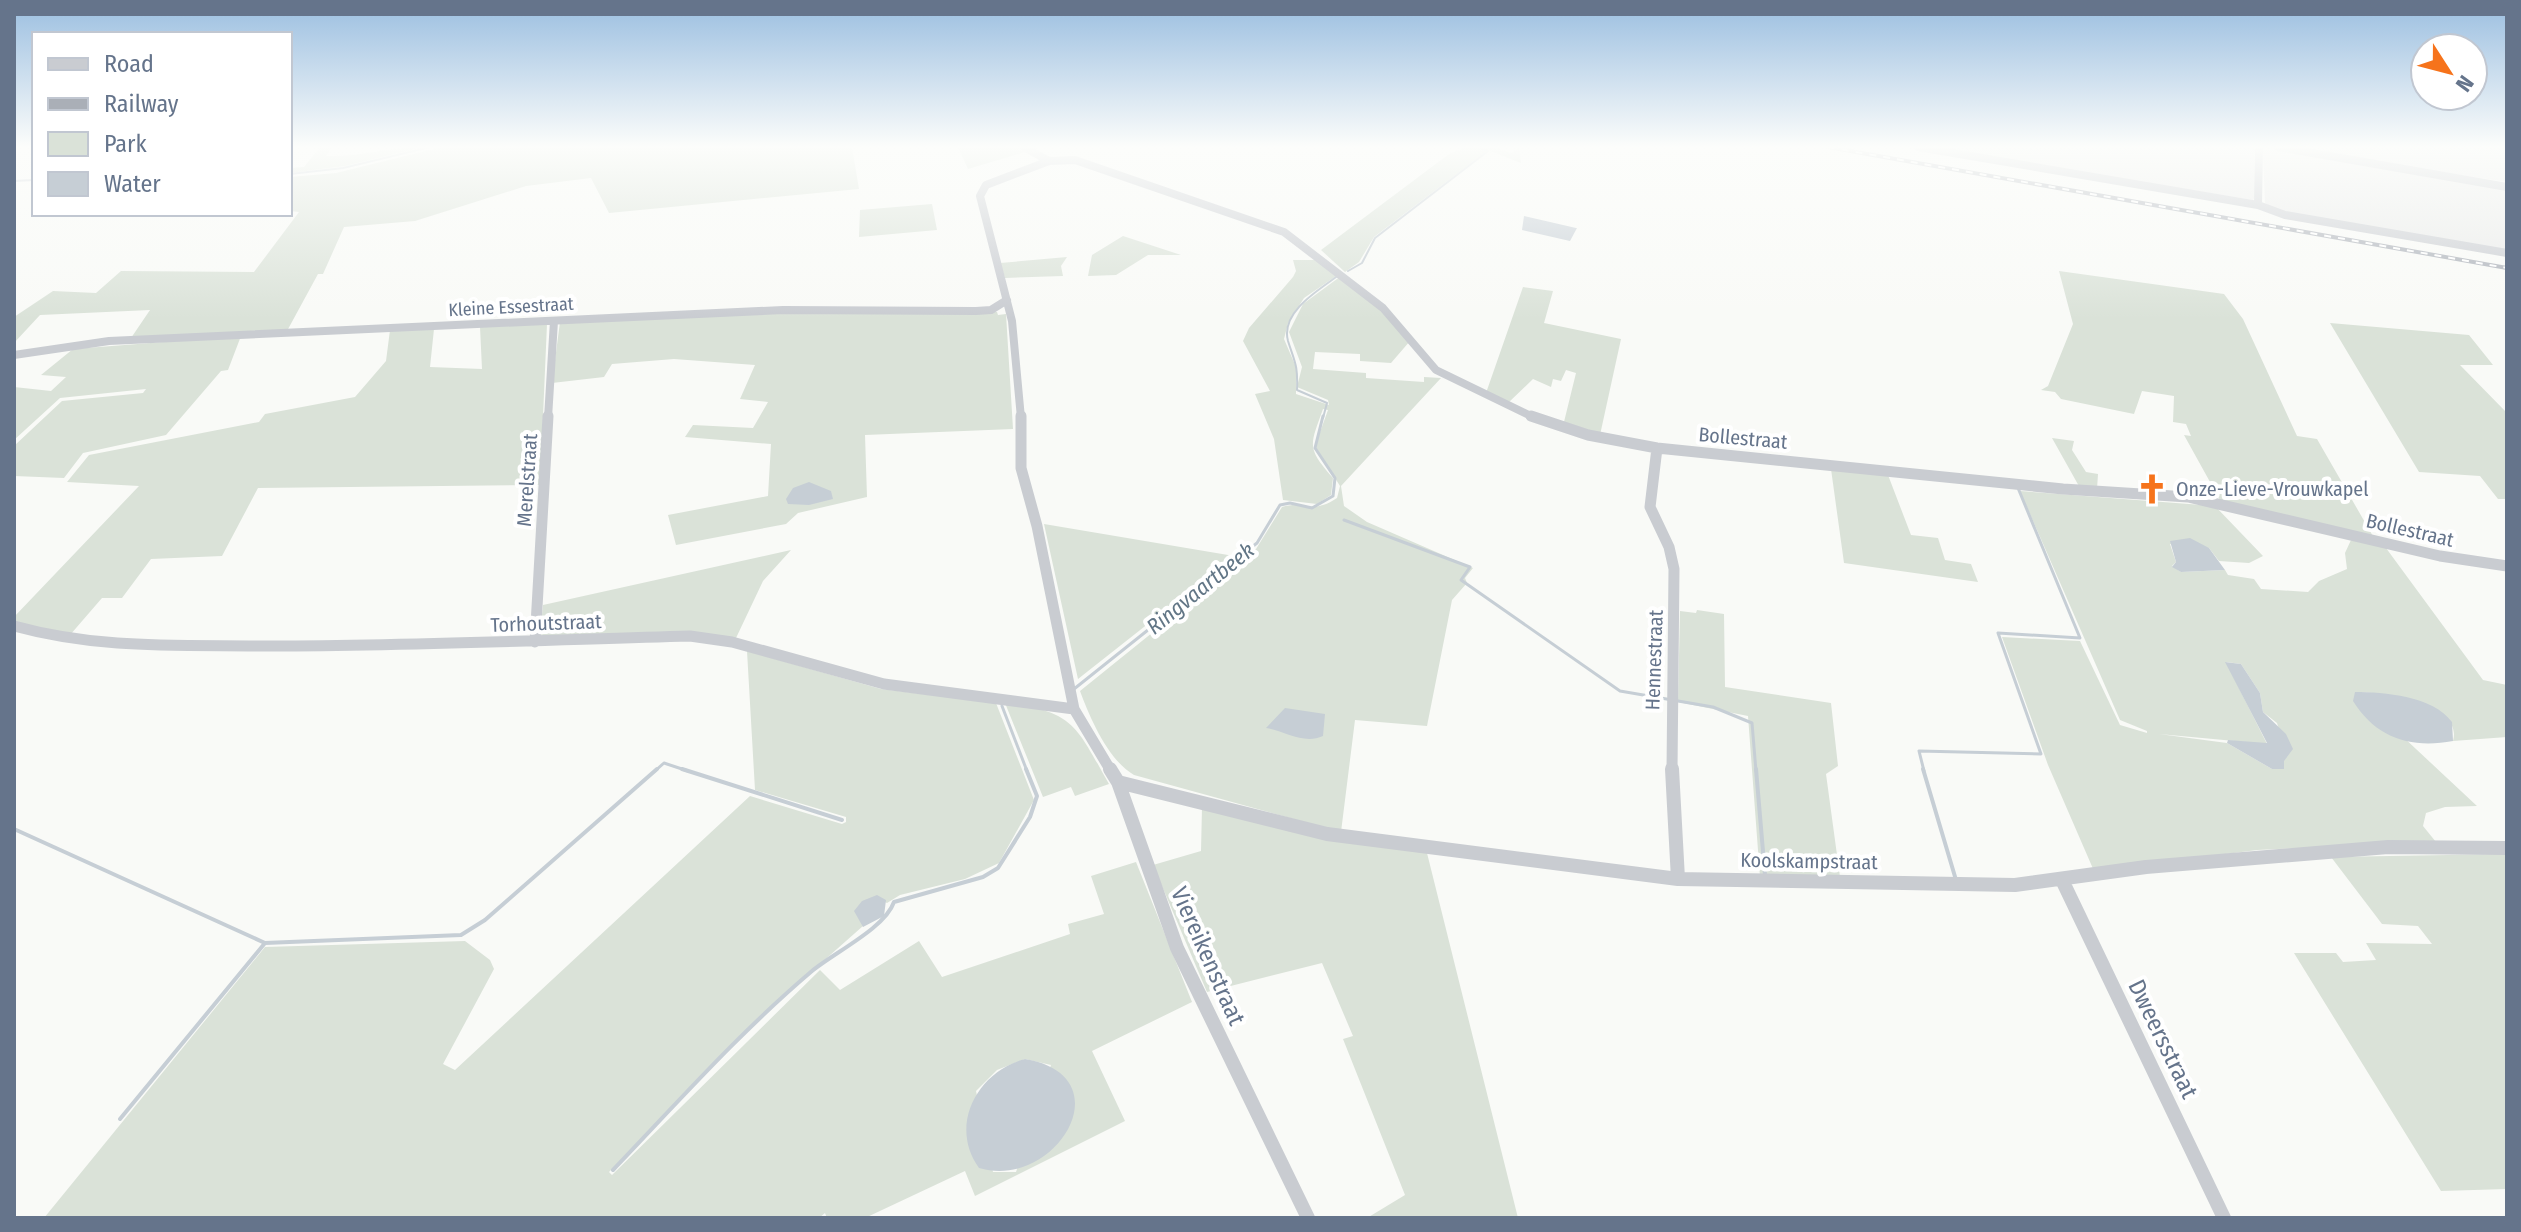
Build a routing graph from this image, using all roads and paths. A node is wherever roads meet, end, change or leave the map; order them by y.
1 (984, 204) edge
2 (1201, 204) edge
3 (2255, 204) edge
4 (2258, 205) joint
5 (2507, 253) edge
6 (1007, 300) junction
7 (554, 321) junction
8 (14, 355) edge
9 (1657, 448) junction
10 (2507, 566) edge
11 (14, 626) edge
12 (535, 642) junction
13 (1074, 709) junction
14 (1118, 782) junction
15 (2507, 848) edge
16 (1678, 879) junction
17 (2062, 880) junction
18 (1308, 1218) edge
19 (2224, 1218) edge

1 - 6 street, Viereikenstraat
2 - 9 street, Bollestraat
3 - 4 street
4 - 5 street
6 - 7 street, Kleine Essestraat
6 - 13 street, Viereikenstraat
7 - 8 street, Kleine Essestraat
7 - 12 street, Merelstraat
9 - 10 street, Bollestraat
9 - 16 street, Hennestraat
11 - 12 street, Torhoutstraat
12 - 13 street, Torhoutstraat
13 - 14 street, Viereikenstraat
14 - 16 street, Koolskampstraat
14 - 18 street, Viereikenstraat
15 - 17 street, Koolskampstraat
16 - 17 street, Koolskampstraat
17 - 19 street, Dweersstraat

